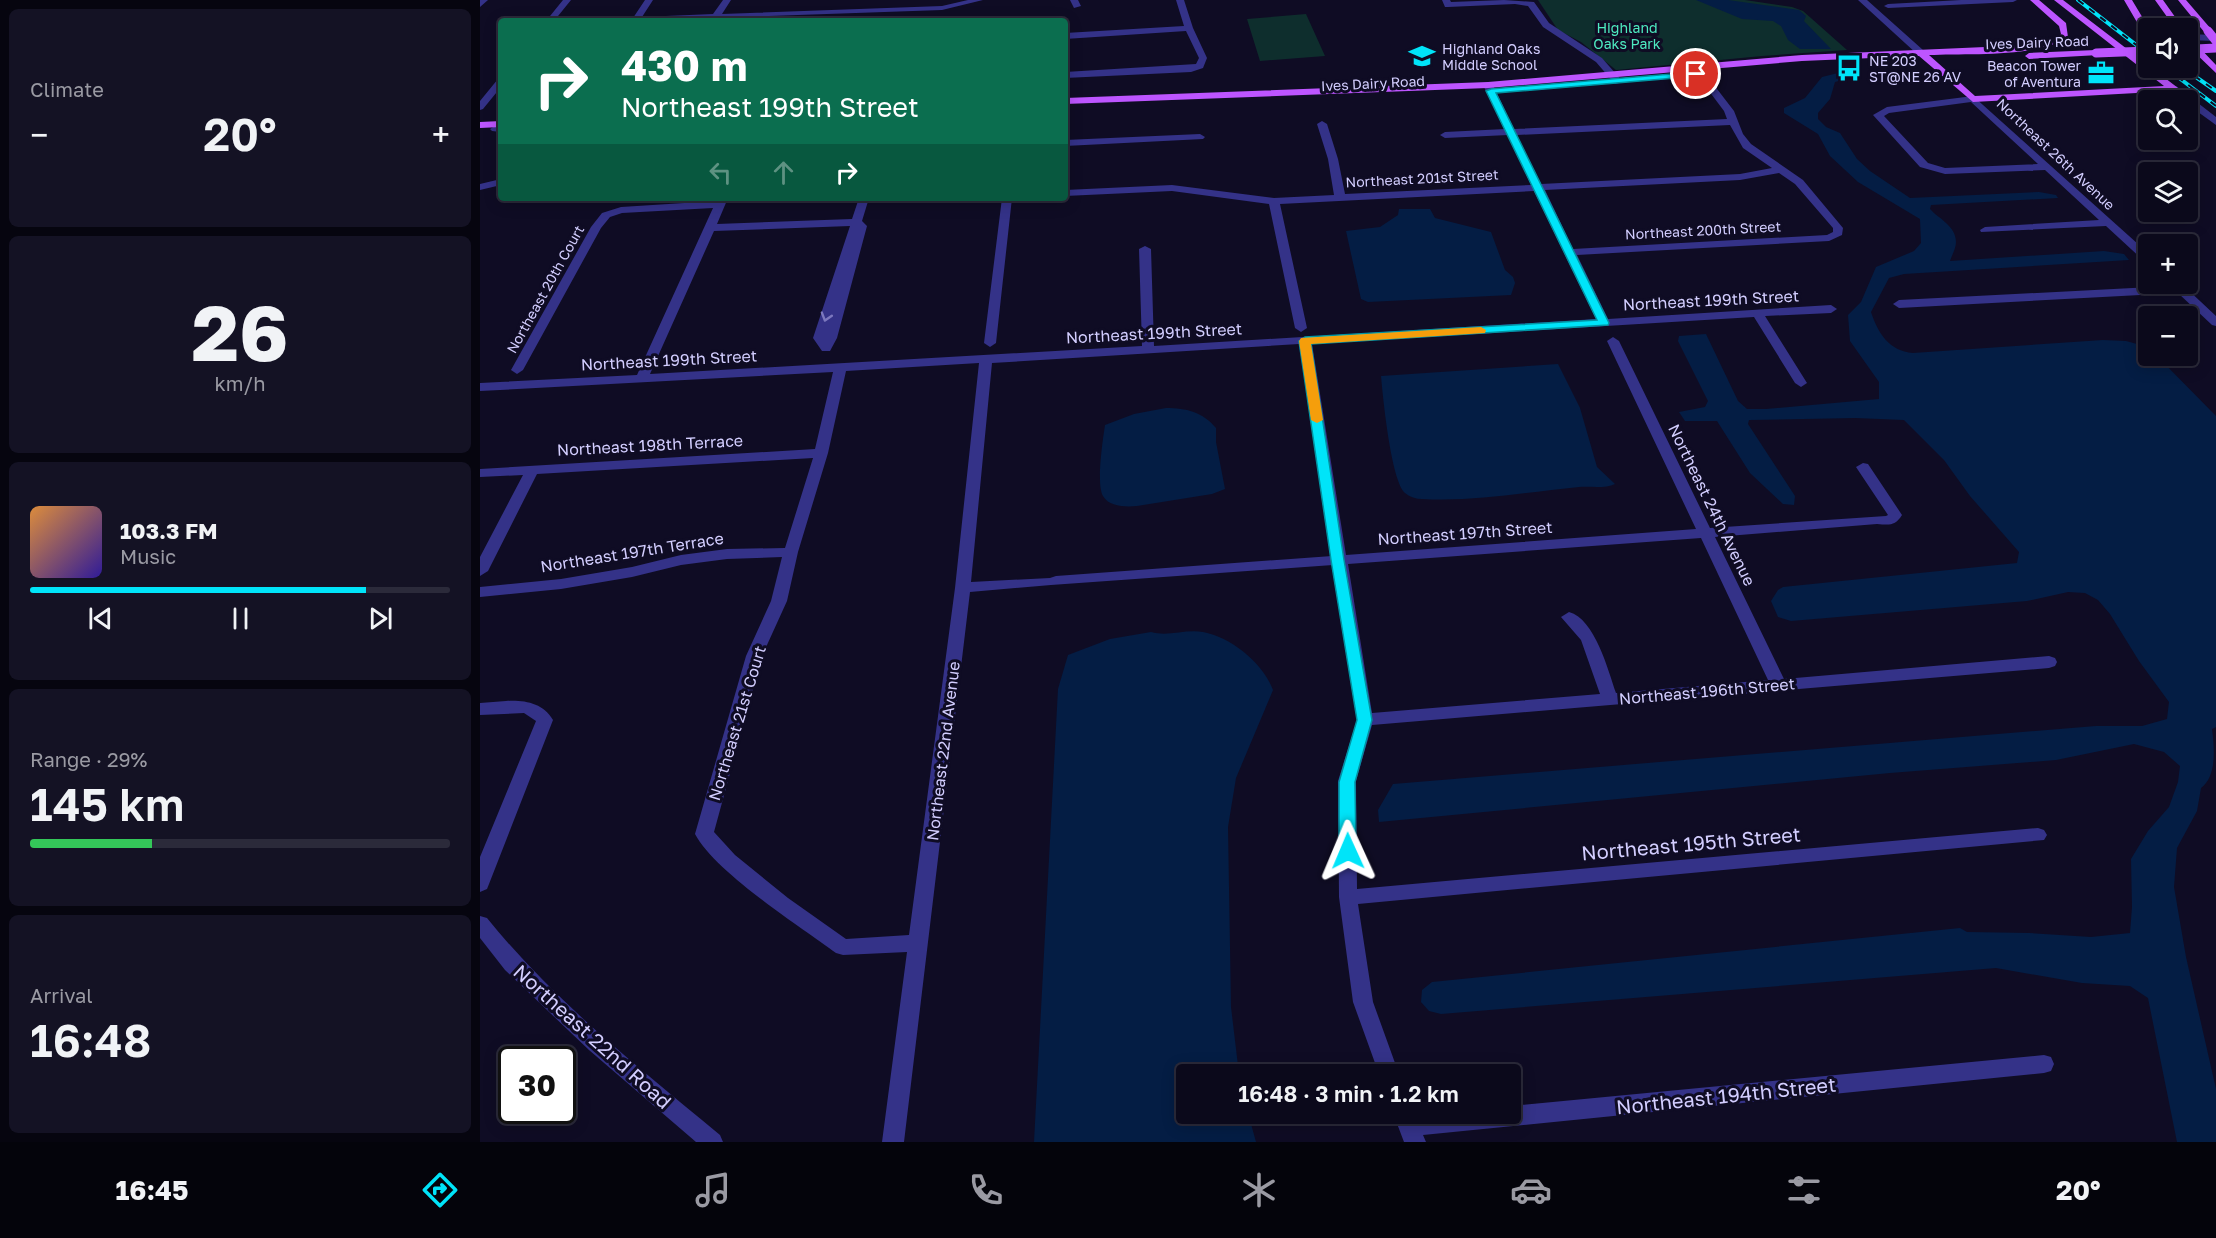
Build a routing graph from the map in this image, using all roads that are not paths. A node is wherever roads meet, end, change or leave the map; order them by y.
1 (484, 0) edge
2 (567, 0) edge
3 (649, 0) edge
4 (727, 0) edge
5 (979, 0) edge
6 (1180, 0) edge
7 (1862, 0) edge
8 (2034, 0) edge
9 (2058, 0) edge
10 (2128, 0) edge
11 (2159, 0) edge
12 (2182, 0) edge
13 (2013, 1) edge
14 (1447, 3) edge
15 (480, 5) edge
16 (1888, 6) dead end
17 (716, 17) junction
18 (552, 18) edge
19 (636, 18) edge
20 (689, 18) edge
21 (2139, 18) edge
22 (2171, 18) edge
23 (1189, 28) junction
24 (1068, 36) edge
25 (2198, 39) edge
26 (2216, 39) edge
27 (2198, 43) edge
28 (2216, 49) edge
29 (2138, 51) edge
30 (1920, 52) junction
31 (2198, 53) edge
32 (2198, 57) edge
33 (1930, 61) junction
34 (2214, 68) edge
35 (1068, 75) edge
36 (1615, 79) junction
37 (498, 85) edge
38 (1712, 87) dead end
39 (1489, 88) junction
40 (2173, 88) junction
41 (1973, 99) junction
42 (1068, 101) edge
43 (480, 107) edge
44 (1068, 108) edge
45 (480, 117) edge
46 (498, 117) edge
47 (1734, 122) junction
48 (2216, 122) edge
49 (1322, 124) dead end
50 (480, 125) edge
51 (498, 128) edge
52 (1510, 132) junction
53 (1445, 135) dead end
54 (1200, 137) dead end
55 (1068, 143) edge
56 (2047, 167) junction
57 (1781, 170) junction
58 (498, 183) edge
59 (480, 187) edge
60 (1537, 187) junction
61 (1068, 193) edge
62 (1340, 197) junction
63 (721, 201) edge
64 (863, 201) edge
65 (1007, 201) edge
66 (1274, 201) junction
67 (857, 222) junction
68 (2108, 223) junction
69 (710, 228) junction
70 (1985, 230) dead end
71 (1145, 249) dead end
72 (2138, 250) edge
73 (1571, 252) junction
74 (2138, 289) edge
75 (2186, 294) edge
76 (1899, 304) dead end
77 (1831, 309) dead end
78 (1757, 314) junction
79 (2216, 322) edge
80 (1604, 323) junction
81 (1303, 335) junction
82 (1613, 341) dead end
83 (1148, 349) junction
84 (988, 351) junction
85 (840, 368) junction
86 (518, 370) dead end
87 (642, 378) junction
88 (1801, 383) dead end
89 (480, 387) edge
90 (821, 453) junction
91 (1863, 468) dead end
92 (532, 470) junction
93 (480, 473) edge
94 (1706, 533) junction
95 (791, 552) junction
96 (1338, 560) junction
97 (480, 571) edge
98 (963, 588) junction
99 (480, 592) edge
100 (1569, 617) dead end
101 (2049, 662) dead end
102 (1779, 685) junction
103 (1610, 699) junction
104 (480, 709) edge
105 (1365, 720) junction
106 (2038, 835) dead end
107 (480, 884) edge
108 (1348, 897) junction
109 (480, 924) edge
110 (918, 943) junction
111 (1385, 1064) edge
112 (2044, 1064) dead end
113 (1409, 1127) edge
114 (712, 1142) edge
115 (893, 1142) edge

1 - 15 street
2 - 18 street
3 - 19 street
4 - 17 street
5 - 17 street
6 - 23 street
7 - 30 street, Northeast 26th Avenue
8 - 30 main road, Ives Dairy Road
9 - 40 main road
10 - 21 main road
11 - 22 main road
12 - 26 main road, bridge
13 - 16 street
14 - 36 street
17 - 20 street
23 - 24 street
23 - 35 street
25 - 26 street
27 - 28 main road
28 - 31 main road, bridge
29 - 33 main road, Ives Dairy Road, bridge
30 - 33 main road, Northeast 26th Avenue
30 - 36 main road, Ives Dairy Road
32 - 34 main road
33 - 36 main road, Ives Dairy Road
33 - 41 main road, Northeast 26th Avenue
36 - 39 main road, Ives Dairy Road
37 - 43 street
38 - 47 street
39 - 42 main road, Ives Dairy Road
39 - 44 main road, Ives Dairy Road
39 - 52 street
40 - 41 main road
40 - 48 street
41 - 56 street, Northeast 26th Avenue
41 - 56 street
45 - 46 main road
47 - 52 street
47 - 57 street
49 - 62 street
50 - 51 main road
52 - 53 street
52 - 60 street
54 - 55 street
56 - 68 street, Northeast 26th Avenue
57 - 60 street, Northeast 201st Street
57 - 73 street, Northeast 200th Street
58 - 59 street
60 - 62 street, Northeast 201st Street
60 - 73 street
61 - 66 street, Northeast 201st Street
62 - 66 street, Northeast 201st Street
63 - 69 street
63 - 86 street, Northeast 20th Court
64 - 67 street
65 - 84 street, Northeast 22nd Avenue
66 - 81 street
67 -> 67 street
67 - 69 street
68 - 70 street
68 - 72 street, Northeast 26th Avenue
69 - 87 street
71 - 83 street
73 - 80 street
74 - 76 street
75 - 79 street
77 - 78 street, Northeast 199th Street
78 - 80 street, Northeast 199th Street
78 - 88 street
80 - 81 street, Northeast 199th Street
81 - 83 street, Northeast 199th Street
81 - 96 street
82 - 94 street, Northeast 24th Avenue
83 - 84 street, Northeast 199th Street
84 - 85 street, Northeast 199th Street
84 - 98 street, Northeast 22nd Avenue
85 - 87 street, Northeast 199th Street
85 - 90 street, Northeast 21st Court
87 - 89 street, Northeast 199th Street
90 - 92 street, Northeast 198th Terrace
90 - 95 street, Northeast 21st Court
91 - 94 street, Northeast 197th Street
92 - 93 street, Northeast 198th Terrace
92 - 97 street
94 - 96 street, Northeast 197th Street
94 - 102 street, Northeast 24th Avenue
95 - 99 street, Northeast 197th Terrace
95 - 110 street, Northeast 21st Court
96 - 98 street, Northeast 197th Street
96 - 105 street
98 - 110 street, Northeast 22nd Avenue
100 - 103 street
101 - 102 street, Northeast 196th Street
102 - 103 street, Northeast 196th Street
103 - 105 street, Northeast 196th Street
104 - 107 street
105 - 108 street
106 - 108 street, Northeast 195th Street
108 - 111 street
109 - 114 street, Northeast 22nd Road
110 - 115 street, Northeast 22nd Avenue
112 - 113 street, Northeast 194th Street

